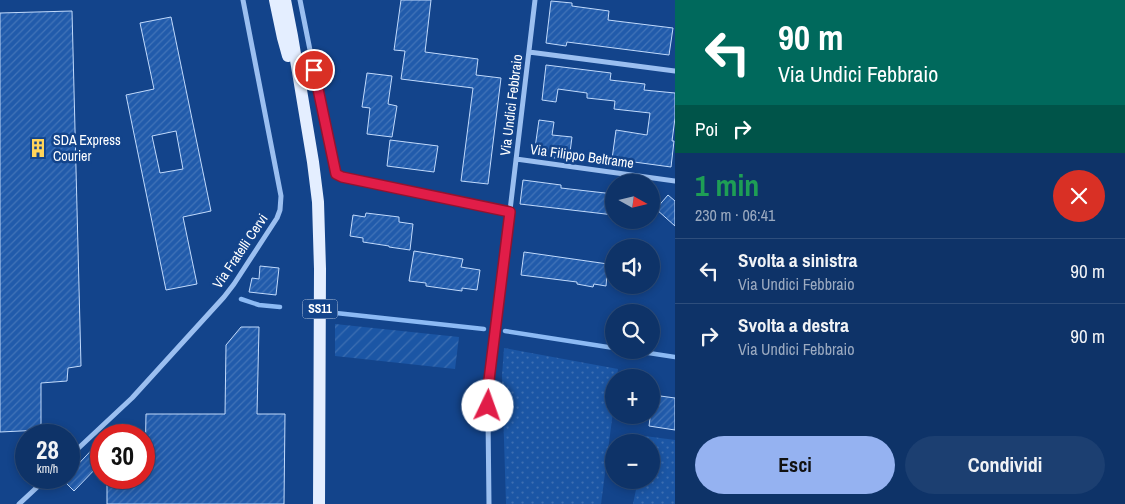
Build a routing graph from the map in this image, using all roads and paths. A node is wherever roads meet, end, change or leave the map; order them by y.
1 (243, 0) edge
2 (274, 0) edge
3 (285, 0) edge
4 (300, 0) edge
5 (535, 0) edge
6 (529, 52) junction
7 (675, 71) edge
8 (305, 114) junction
9 (516, 159) junction
10 (675, 181) edge
11 (510, 212) junction
12 (80, 447) edge
13 (35, 489) edge
14 (19, 504) edge
15 (319, 504) edge
16 (489, 504) edge

1 - 12 street, Via Fratelli Cervi
2 - 8 main road, SS11
3 - 8 main road, SS11
4 - 11 street
5 - 6 street, Via Undici Febbraio
6 - 7 street
6 - 9 street, Via Undici Febbraio
8 - 15 main road, SS11
9 - 10 street, Via Filippo Beltrame
9 - 11 street, Via Undici Febbraio
11 - 16 street, Via Undici Febbraio
13 - 14 street

